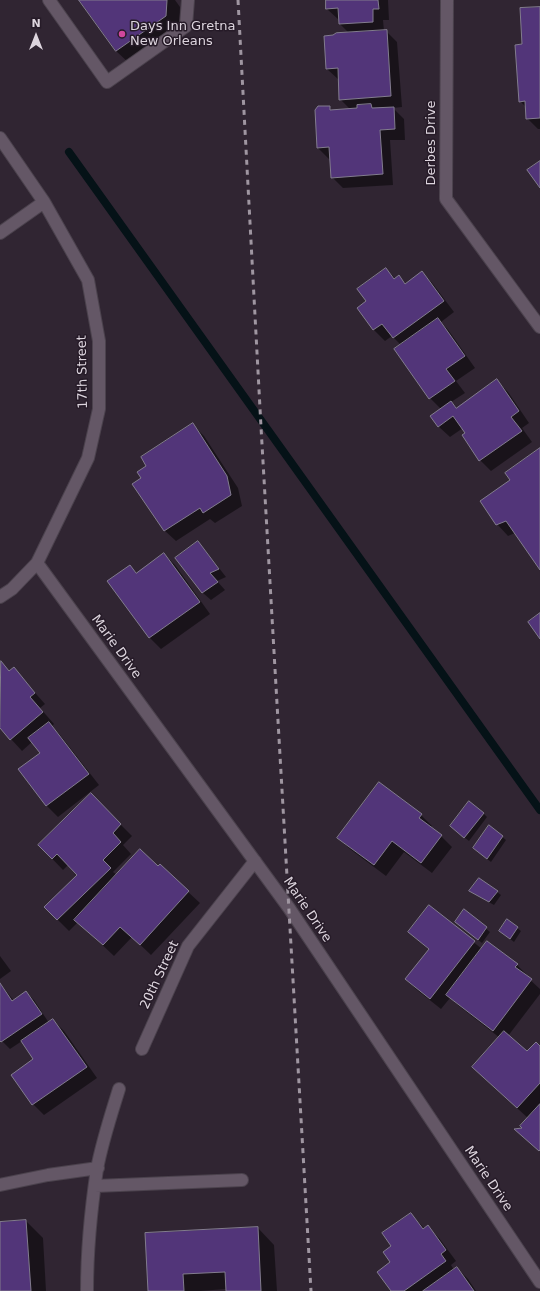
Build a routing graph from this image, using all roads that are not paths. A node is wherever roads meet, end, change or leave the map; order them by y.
1 (49, 0) edge
2 (188, 0) edge
3 (447, 0) edge
4 (0, 138) edge
5 (44, 202) junction
6 (0, 233) edge
7 (540, 327) edge
8 (37, 563) junction
9 (0, 597) edge
10 (255, 861) junction
11 (142, 1049) dead end
12 (119, 1089) dead end
13 (98, 1168) junction
14 (242, 1180) dead end
15 (0, 1185) edge
16 (95, 1186) junction
17 (540, 1282) edge
18 (87, 1291) edge

1 - 2 street
3 - 7 street, Derbes Drive
4 - 5 street, 17th Street
5 - 6 street
5 - 8 street, 17th Street
8 - 9 street, 17th Street
8 - 10 street, Marie Drive
10 - 11 street, 20th Street
10 - 17 street, Marie Drive
12 - 13 street
13 - 15 street
13 - 16 street
14 - 16 street
16 - 18 street

